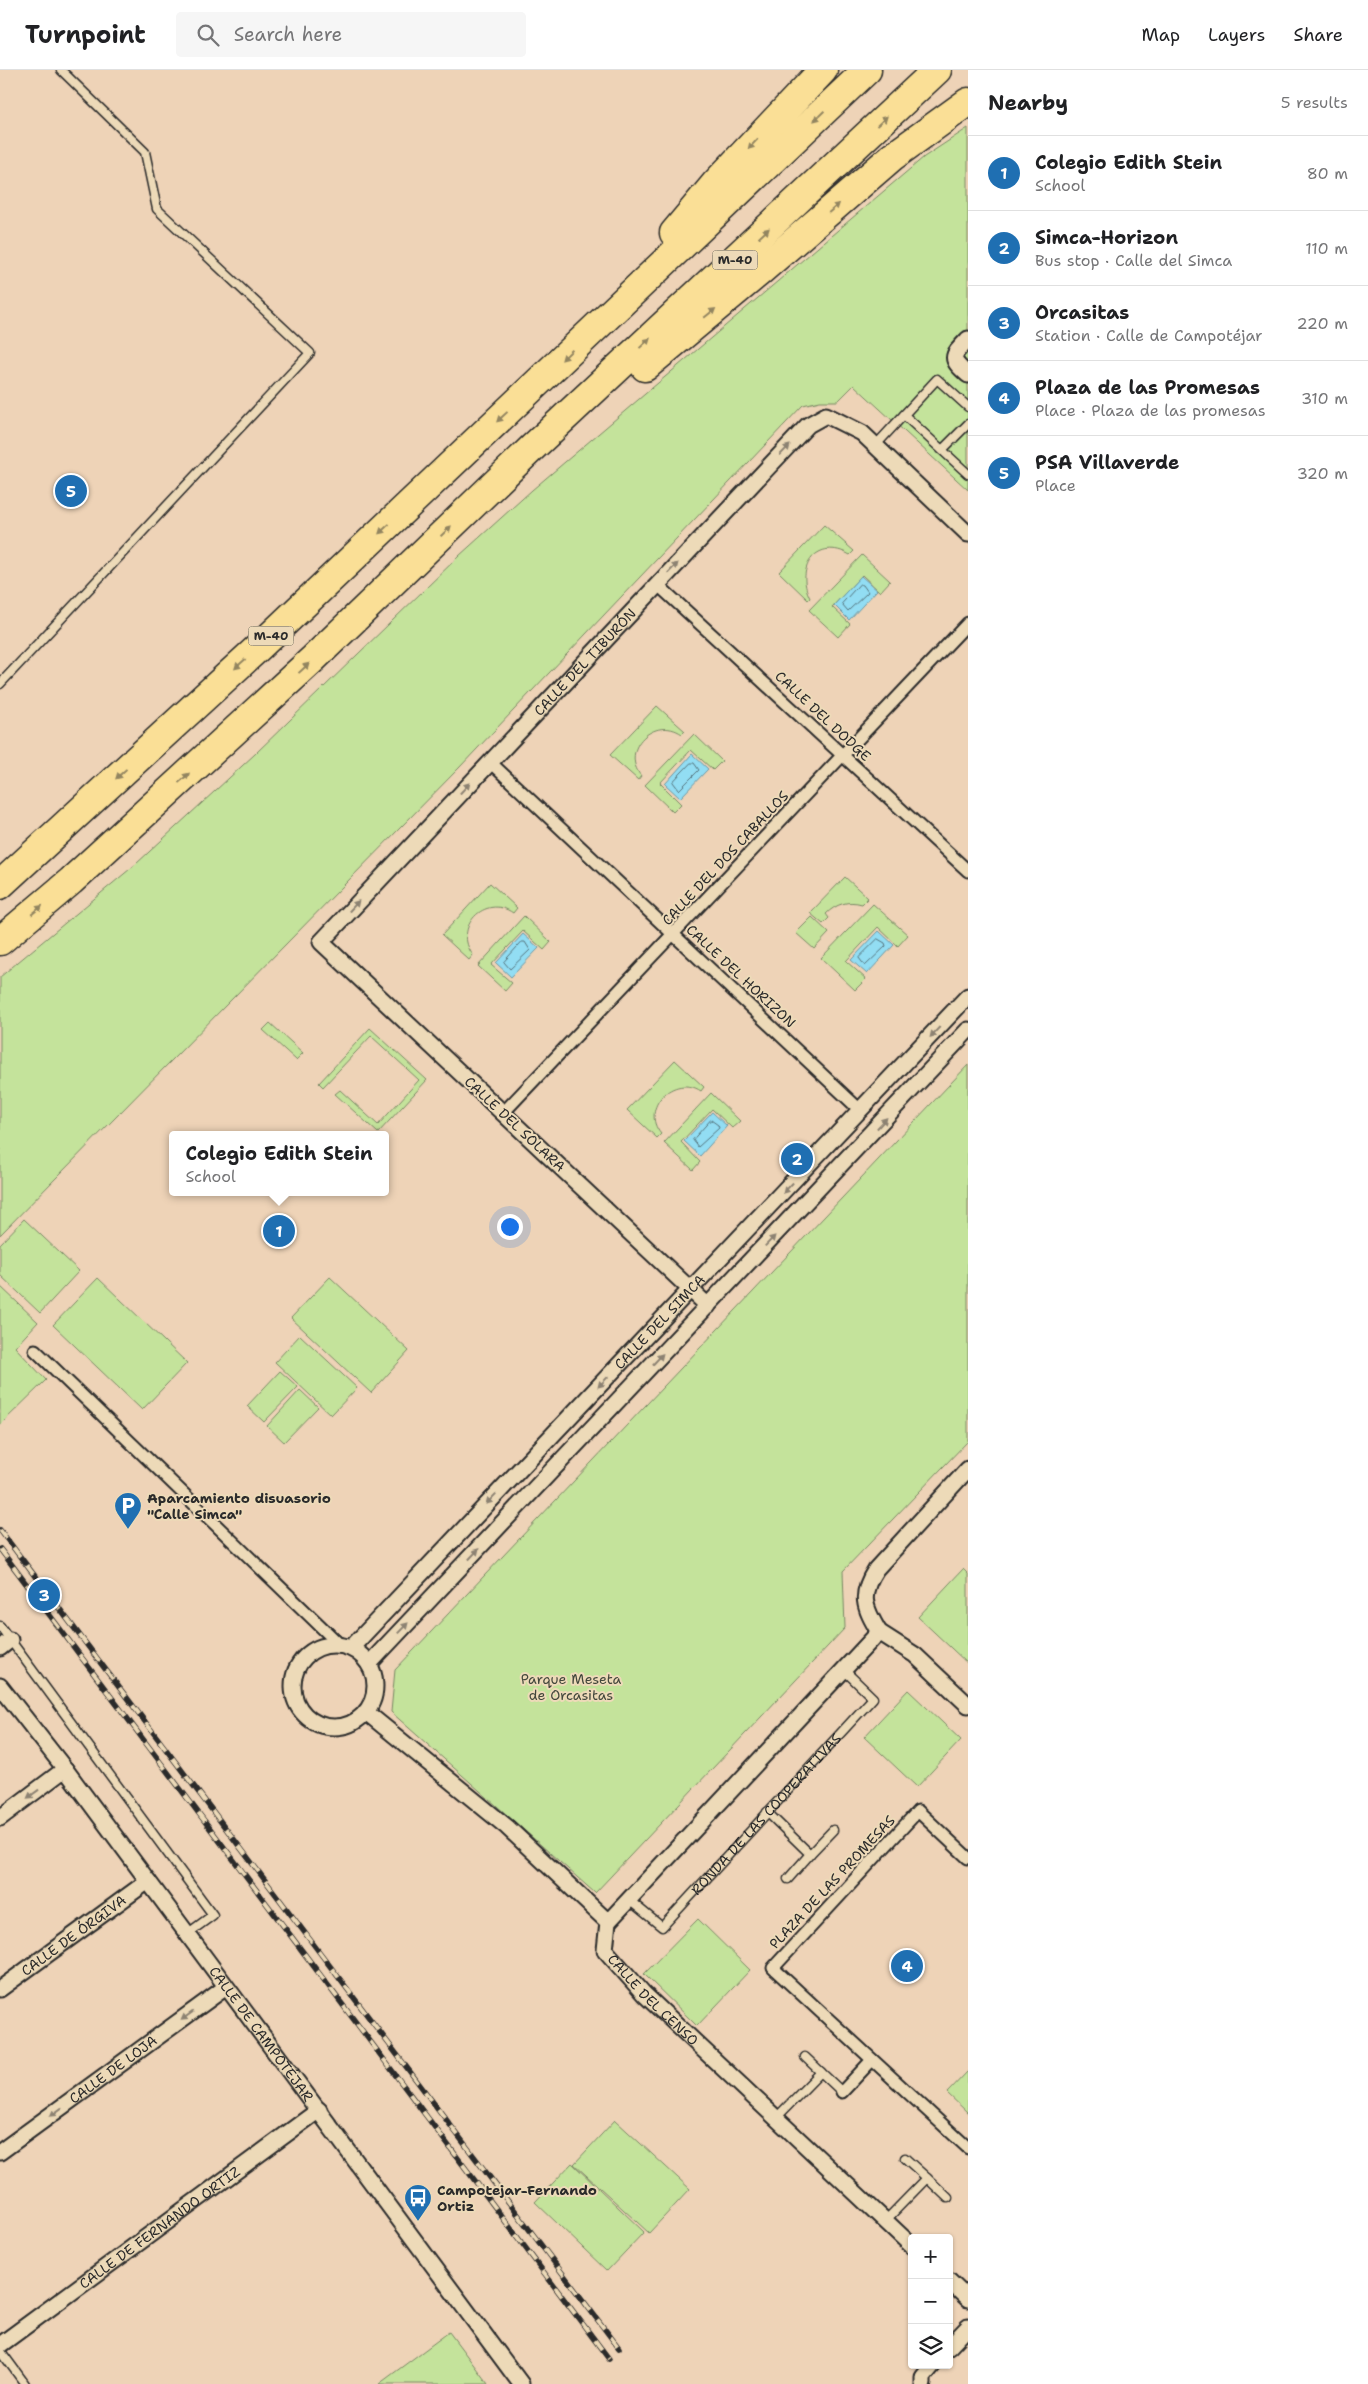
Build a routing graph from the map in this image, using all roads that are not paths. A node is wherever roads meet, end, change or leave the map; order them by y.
1 (61, 70) edge
2 (823, 70) edge
3 (867, 70) edge
4 (937, 70) edge
5 (968, 102) edge
6 (597, 326) junction
7 (968, 339) edge
8 (968, 375) edge
9 (968, 407) edge
10 (904, 415) junction
11 (968, 424) edge
12 (875, 446) junction
13 (532, 448) junction
14 (942, 450) junction
15 (968, 474) edge
16 (968, 534) edge
17 (657, 584) junction
18 (968, 622) edge
19 (0, 684) edge
20 (843, 755) junction
21 (490, 762) junction
22 (968, 871) edge
23 (0, 885) edge
24 (675, 934) junction
25 (0, 941) edge
26 (321, 942) joint
27 (968, 996) edge
28 (968, 1030) edge
29 (862, 1111) junction
30 (503, 1113) junction
31 (690, 1290) junction
32 (708, 1306) junction
33 (35, 1350) dead end
34 (968, 1470) edge
35 (0, 1626) edge
36 (879, 1632) junction
37 (5, 1644) edge
38 (346, 1647) junction
39 (369, 1664) junction
40 (844, 1670) junction
41 (0, 1686) edge
42 (968, 1705) edge
43 (366, 1712) junction
44 (65, 1770) junction
45 (767, 1812) junction
46 (0, 1818) edge
47 (832, 1830) dead end
48 (810, 1854) junction
49 (968, 1858) edge
50 (788, 1879) dead end
51 (148, 1882) junction
52 (629, 1900) junction
53 (608, 1922) junction
54 (187, 1934) junction
55 (226, 1987) junction
56 (0, 1989) edge
57 (805, 2057) dead end
58 (872, 2060) junction
59 (821, 2072) junction
60 (842, 2092) joint
61 (319, 2110) junction
62 (776, 2118) junction
63 (968, 2148) edge
64 (0, 2152) edge
65 (905, 2158) dead end
66 (927, 2178) junction
67 (948, 2198) dead end
68 (885, 2221) junction
69 (908, 2242) edge
70 (953, 2285) edge
71 (968, 2299) edge
72 (968, 2326) edge
73 (953, 2343) edge
74 (0, 2344) edge
75 (0, 2350) edge
76 (930, 2369) edge
77 (25, 2384) edge
78 (520, 2384) edge
79 (923, 2384) edge

1 - 19 lane
2 -> 6 highway
3 -> 6 highway, M-40
13 -> 4 highway, M-40
13 -> 5 highway
6 -> 23 highway, M-40
7 - 8 street
9 - 10 lane
10 - 12 lane
10 - 14 lane
11 - 14 lane
12 - 16 street
17 -> 12 street, CALLE DEL TIBURÓN
25 -> 13 highway, M-40
14 - 15 lane
17 - 20 street, CALLE DEL DODGE
17 - 21 street, CALLE DEL TIBURÓN
18 - 20 street, CALLE DEL DOS CABALLOS
20 - 22 street, CALLE DEL DODGE
20 - 24 street, CALLE DEL DOS CABALLOS
21 - 24 street, CALLE DEL HORIZON
26 -> 21 street, CALLE DEL TIBURÓN
24 - 29 street, CALLE DEL HORIZON
24 - 30 street, CALLE DEL DOS CABALLOS
26 - 30 street, CALLE DEL SOLARA
27 -> 29 street, CALLE DEL SIMCA
32 -> 28 street, CALLE DEL SIMCA
29 -> 31 street, CALLE DEL SIMCA
30 - 31 street, CALLE DEL SOLARA
31 - 32 street, CALLE DEL SOLARA
31 -> 38 street, CALLE DEL SIMCA
39 -> 32 street, CALLE DEL SIMCA
33 - 38 street
34 - 36 street
35 - 37 lane
36 - 40 street
36 - 42 street
37 - 54 lane
38 - 39 street
38 - 43 street
39 - 43 street
40 - 45 lane, RONDA DE LAS COOPERATIVAS
40 - 52 street
41 - 44 street, CALLE DE CAMPOTÉJAR
43 - 53 street
44 -> 46 street
44 - 51 street, CALLE DE CAMPOTÉJAR
45 - 48 lane
45 - 52 lane, RONDA DE LAS COOPERATIVAS
47 - 48 lane
48 - 50 lane
49 - 58 street, PLAZA DE LAS PROMESAS
51 - 54 street, CALLE DE CAMPOTÉJAR
51 - 56 street, CALLE DE ÓRGIVA
52 - 53 street
53 - 62 street, CALLE DEL CENSO
54 - 55 street, CALLE DE CAMPOTÉJAR
55 - 61 street, CALLE DE CAMPOTÉJAR
55 -> 64 street, CALLE DE LOJA
57 - 59 lane
58 - 60 street
58 - 63 street, PLAZA DE LAS PROMESAS
59 - 60 lane
59 - 62 lane
61 - 74 street, CALLE DE FERNANDO ORTIZ
61 - 78 street, CALLE DE CAMPOTÉJAR
62 - 68 street, CALLE DEL CENSO
65 - 66 lane
66 - 67 lane
66 - 68 lane
68 - 69 street, CALLE DEL CENSO
70 - 71 street
72 - 73 street
75 - 77 lane
76 - 79 street

